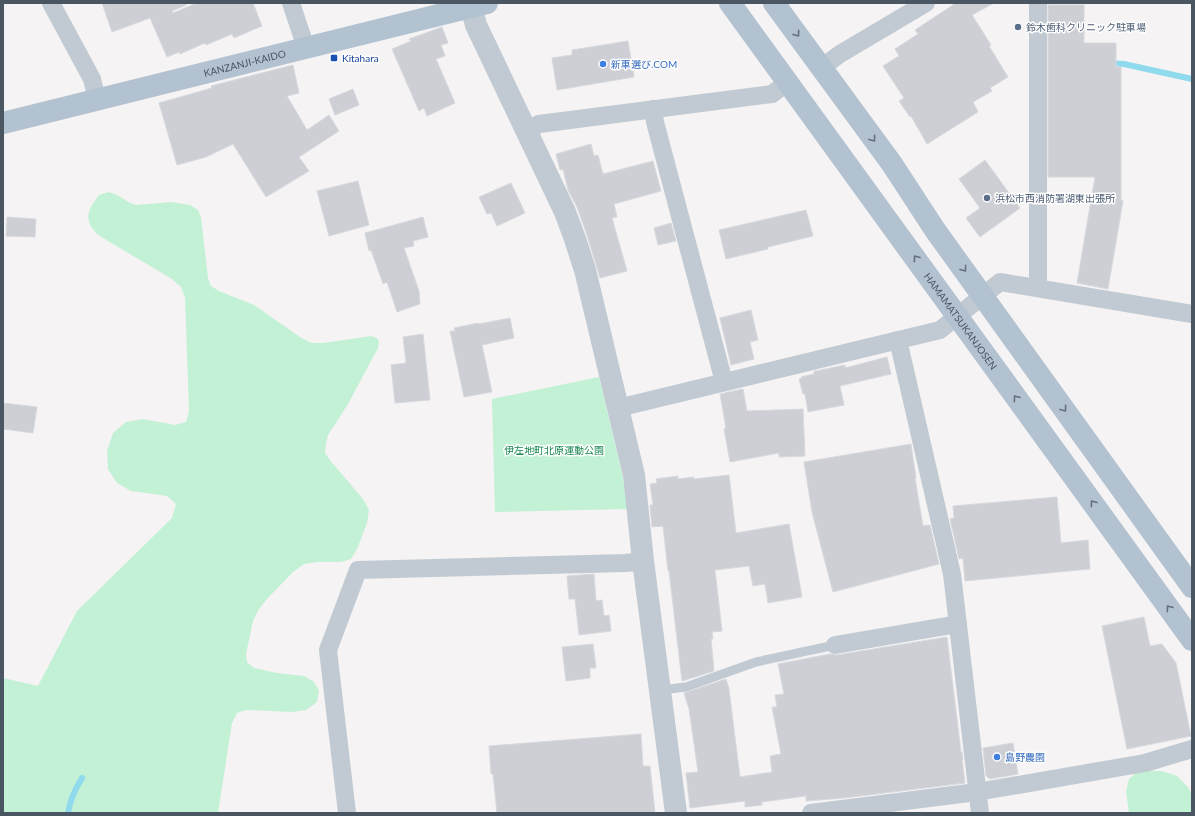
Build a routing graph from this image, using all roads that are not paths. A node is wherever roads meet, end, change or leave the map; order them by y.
1 (51, 3) edge
2 (291, 3) edge
3 (730, 3) edge
4 (774, 3) edge
5 (926, 3) edge
6 (1038, 3) edge
7 (465, 6) edge
8 (306, 48) junction
9 (821, 68) junction
10 (788, 82) junction
11 (97, 100) junction
12 (653, 110) junction
13 (3, 123) edge
14 (526, 131) junction
15 (1038, 288) junction
16 (983, 296) junction
17 (1192, 314) edge
18 (957, 316) junction
19 (898, 340) junction
20 (724, 382) junction
21 (618, 408) junction
22 (643, 561) junction
23 (1192, 586) edge
24 (958, 624) junction
25 (1192, 640) edge
26 (835, 645) joint
27 (660, 690) junction
28 (1192, 749) edge
29 (977, 792) junction
30 (347, 813) edge
31 (676, 813) edge
32 (811, 813) edge
33 (980, 813) edge

1 - 11 street
2 - 8 street
3 - 10 main road, HAMAMATSUKANJOSEN
4 -> 9 main road
5 - 9 street
6 - 15 street
7 - 8 main road, KANZANJI-KAIDO
7 - 14 street
8 - 11 main road, KANZANJI-KAIDO
9 -> 16 main road
10 - 12 street
18 -> 10 main road, HAMAMATSUKANJOSEN
11 - 13 main road, KANZANJI-KAIDO
12 - 14 street
12 - 20 street
14 - 21 street
15 - 16 street
15 - 17 street
16 - 18 street
16 -> 23 main road
18 - 19 street
25 -> 18 main road, HAMAMATSUKANJOSEN
19 - 20 street
19 - 24 street
20 - 21 street
21 - 22 street
22 - 27 street
22 - 30 street
24 - 26 street
24 - 29 street
26 - 27 lane
27 - 31 street
28 - 29 street
29 - 32 street
29 - 33 street

